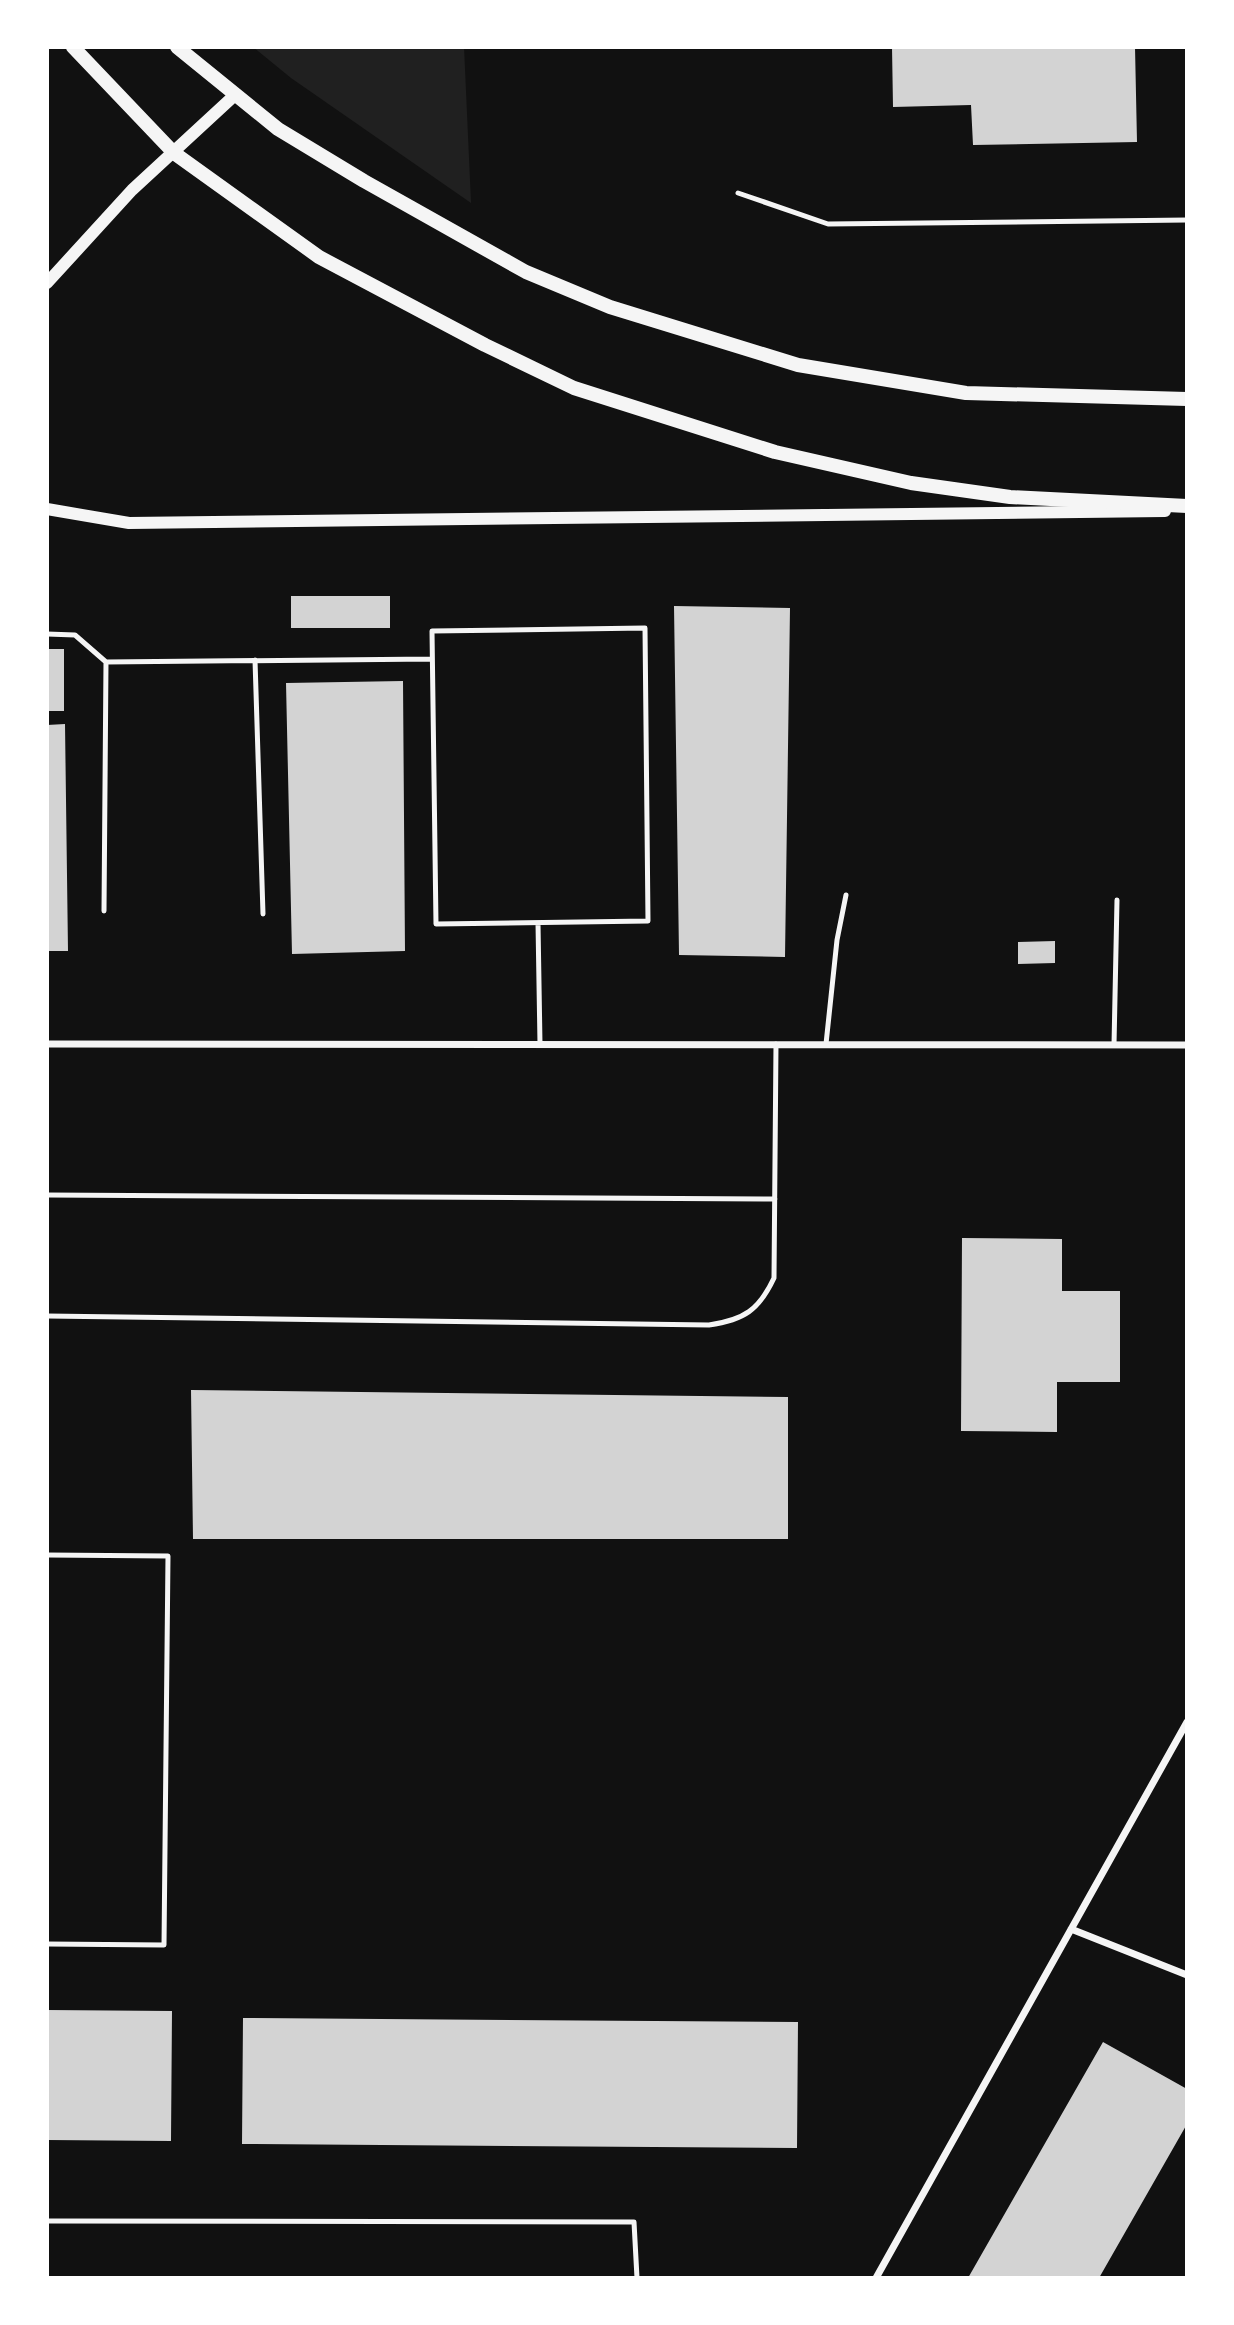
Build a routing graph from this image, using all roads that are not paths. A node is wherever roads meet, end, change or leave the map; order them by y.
1 (73, 47) edge
2 (177, 47) edge
3 (236, 94) junction
4 (174, 153) junction
5 (738, 193) dead end
6 (1187, 220) edge
7 (47, 283) edge
8 (1187, 399) edge
9 (1187, 508) edge
10 (47, 509) edge
11 (47, 634) edge
12 (432, 659) junction
13 (255, 660) junction
14 (106, 662) junction
15 (846, 895) dead end
16 (1117, 900) dead end
17 (104, 911) dead end
18 (263, 914) dead end
19 (538, 923) junction
20 (47, 1044) edge
21 (540, 1044) junction
22 (776, 1044) junction
23 (826, 1044) junction
24 (1114, 1045) junction
25 (1187, 1045) edge
26 (47, 1195) edge
27 (775, 1199) junction
28 (47, 1316) edge
29 (47, 1555) edge
30 (1187, 1722) edge
31 (1071, 1929) junction
32 (47, 1944) edge
33 (1187, 1975) edge
34 (47, 2221) edge
35 (637, 2278) edge
36 (876, 2278) edge

1 - 4 main road
2 - 3 main road
3 - 4 street
3 - 8 main road
4 - 7 street
4 - 9 main road
5 - 6 lane
9 - 10 street
11 - 14 lane
12 - 13 lane
12 - 19 lane
12 - 19 lane
13 - 14 lane
13 - 18 lane
14 - 17 lane
15 - 23 lane
16 - 24 lane
19 - 21 lane
20 - 21 street
21 - 22 street
22 - 23 street
22 - 27 lane
23 - 24 street
24 - 25 street
26 - 27 lane
27 - 28 lane
29 - 32 lane
30 - 31 street
31 - 33 street
31 - 36 street
34 - 35 lane

